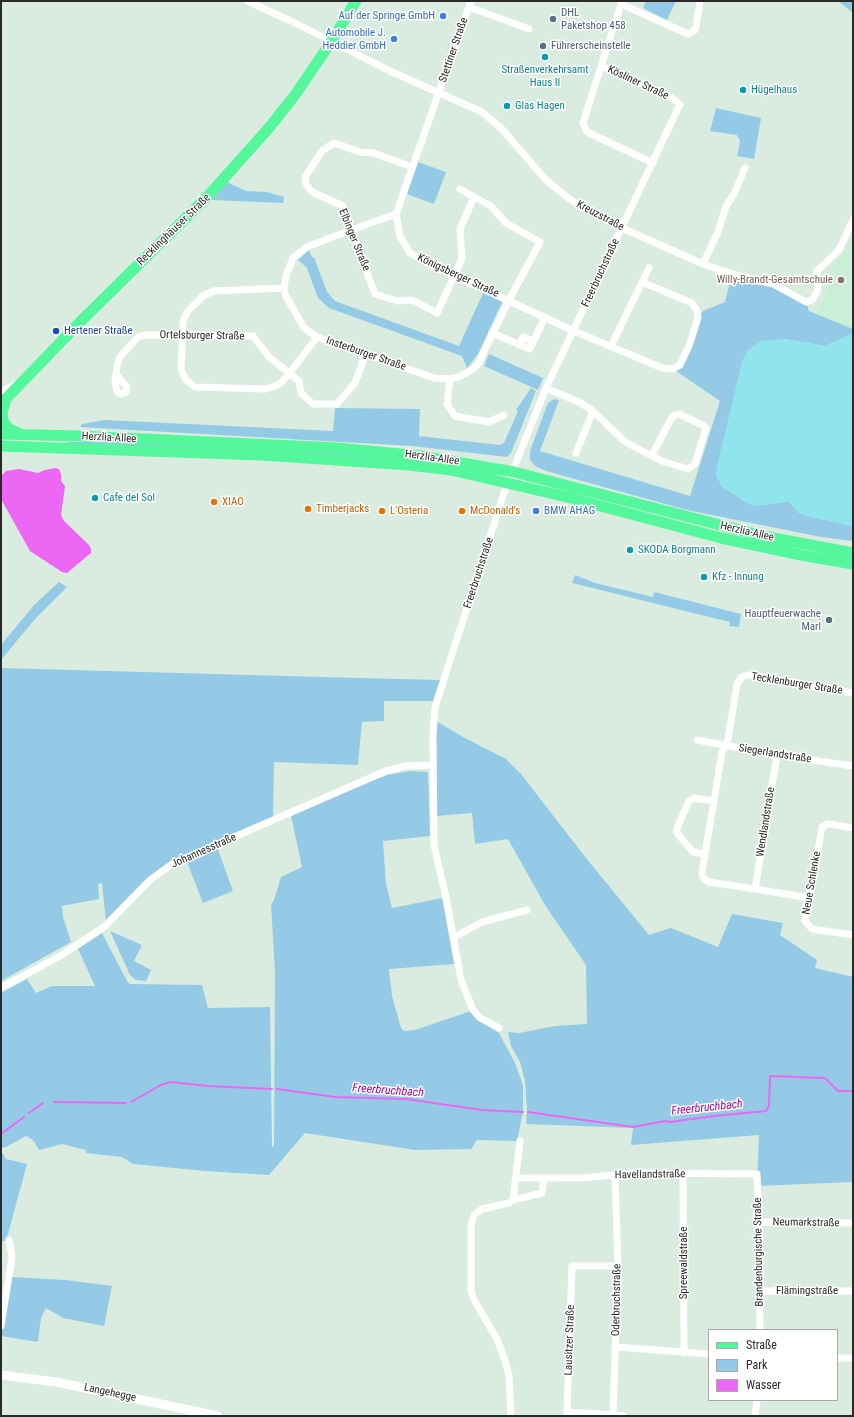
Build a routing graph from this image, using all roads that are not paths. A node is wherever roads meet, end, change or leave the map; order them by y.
1 (247, 1) edge
2 (356, 1) edge
3 (700, 1) edge
4 (621, 3) edge
5 (470, 4) edge
6 (530, 29) dead end
7 (331, 42) junction
8 (601, 66) junction
9 (440, 92) junction
10 (653, 163) junction
11 (412, 167) junction
12 (745, 168) dead end
13 (460, 189) dead end
14 (474, 197) junction
15 (396, 214) junction
16 (853, 220) edge
17 (622, 228) junction
18 (351, 230) junction
19 (703, 264) junction
20 (649, 268) dead end
21 (456, 275) junction
22 (642, 282) junction
23 (284, 288) junction
24 (508, 300) junction
25 (545, 317) junction
26 (574, 331) junction
27 (492, 333) junction
28 (182, 336) junction
29 (317, 337) junction
30 (611, 346) junction
31 (366, 353) junction
32 (116, 374) dead end
33 (289, 374) junction
34 (450, 379) junction
35 (546, 388) junction
36 (3, 399) edge
37 (593, 411) junction
38 (504, 415) dead end
39 (1, 434) edge
40 (26, 435) junction
41 (1, 446) edge
42 (576, 453) dead end
43 (652, 455) junction
44 (514, 472) junction
45 (509, 484) junction
46 (853, 553) edge
47 (853, 564) edge
48 (853, 692) edge
49 (697, 740) dead end
50 (725, 746) junction
51 (778, 755) junction
52 (433, 764) junction
53 (853, 766) edge
54 (714, 801) junction
55 (853, 828) edge
56 (706, 854) junction
57 (755, 889) junction
58 (810, 898) junction
59 (527, 910) dead end
60 (853, 935) edge
61 (453, 938) junction
62 (1, 988) edge
63 (499, 1028) dead end
64 (520, 1141) dead end
65 (684, 1174) junction
66 (756, 1174) joint
67 (615, 1175) junction
68 (516, 1178) junction
69 (544, 1178) junction
70 (512, 1200) junction
71 (759, 1222) junction
72 (853, 1223) edge
73 (9, 1240) dead end
74 (618, 1266) junction
75 (760, 1291) junction
76 (853, 1291) edge
77 (1, 1326) edge
78 (760, 1329) edge
79 (616, 1347) junction
80 (684, 1353) junction
81 (708, 1354) edge
82 (838, 1358) edge
83 (853, 1358) edge
84 (1, 1375) edge
85 (756, 1401) edge
86 (613, 1415) edge
87 (218, 1416) edge
88 (511, 1416) edge
89 (624, 1416) edge
90 (755, 1416) edge

1 - 7 street, Kreuzstraße
2 - 7 main road, Recklinghäuser Straße
3 - 4 street
4 - 8 street
5 - 6 street, Stettiner Straße
5 - 9 street, Stettiner Straße
7 - 9 street, Kreuzstraße
7 - 36 main road, Recklinghäuser Straße
8 - 10 street
8 - 10 street, Kösliner Straße
9 - 11 street, Königsberger Straße
9 - 17 street, Kreuzstraße
10 - 17 street, Freerbruchstraße
11 - 15 street, Königsberger Straße
11 - 18 street, Elbinger Straße
12 - 19 street
13 - 14 street
14 - 21 street
14 - 24 street, Insterburger Straße
15 - 18 street
15 - 21 street, Königsberger Straße
16 - 19 street, Kreuzstraße
17 - 19 street, Kreuzstraße
17 - 26 street, Freerbruchstraße
18 - 21 street, Elbinger Straße
18 - 23 street
20 - 22 street
21 - 24 street, Königsberger Straße
22 - 30 street
22 - 30 street, Königsberger Straße
23 - 28 street
23 - 29 street, Insterburger Straße
24 - 25 street, Königsberger Straße
24 - 27 street, Insterburger Straße
25 - 26 street, Königsberger Straße
25 - 27 street
26 - 30 street, Königsberger Straße
26 - 35 street, Freerbruchstraße
27 - 34 street, Insterburger Straße
28 - 32 street, Ortelsburger Straße
28 - 33 street, Ortelsburger Straße
28 - 33 street
29 - 31 street, Insterburger Straße
29 - 33 street
31 - 33 street, Ortelsburger Straße
31 - 34 street, Insterburger Straße
34 - 38 street
35 - 37 street
35 - 44 street, Freerbruchstraße
36 - 40 main road
37 - 42 street
37 - 43 street
39 - 40 main road, Herzlia-Allee
40 - 44 main road, Herzlia-Allee
41 - 45 main road, Herzlia-Allee
43 - 43 street
44 - 45 street, Freerbruchstraße
44 - 46 main road, Herzlia-Allee
45 - 47 main road, Herzlia-Allee
45 - 52 street, Freerbruchstraße
48 - 50 street, Tecklenburger Straße
49 - 50 street, Siegerlandstraße
50 - 51 street, Siegerlandstraße
50 - 54 street
51 - 53 street, Siegerlandstraße
51 - 57 street, Wendlandstraße
52 - 61 street, Freerbruchstraße
52 - 62 street, Johannesstraße
54 - 56 street
54 - 56 street
55 - 58 street, Neue Schlenke
56 - 57 street
57 - 58 street
58 - 60 street, Neue Schlenke
59 - 61 street
61 - 63 street, Freerbruchstraße
64 - 68 street
65 - 66 street, Havellandstraße
65 - 67 street, Havellandstraße
65 - 80 street, Spreewaldstraße
66 - 71 street, Brandenburgische Straße
67 - 69 street, Havellandstraße
67 - 74 street, Oderbruchstraße
68 - 69 street, Havellandstraße
68 - 70 street
69 - 70 street
70 - 88 street
71 - 72 street, Neumarkstraße
71 - 75 street, Brandenburgische Straße
73 - 77 street
74 - 79 street, Oderbruchstraße
74 - 86 street, Lausitzer Straße
75 - 76 street, Flämingstraße
75 - 78 street, Brandenburgische Straße
79 - 80 street
79 - 86 street, Oderbruchstraße
80 - 81 street
82 - 83 street
84 - 87 street, Langehegge
85 - 90 street
86 - 89 street

